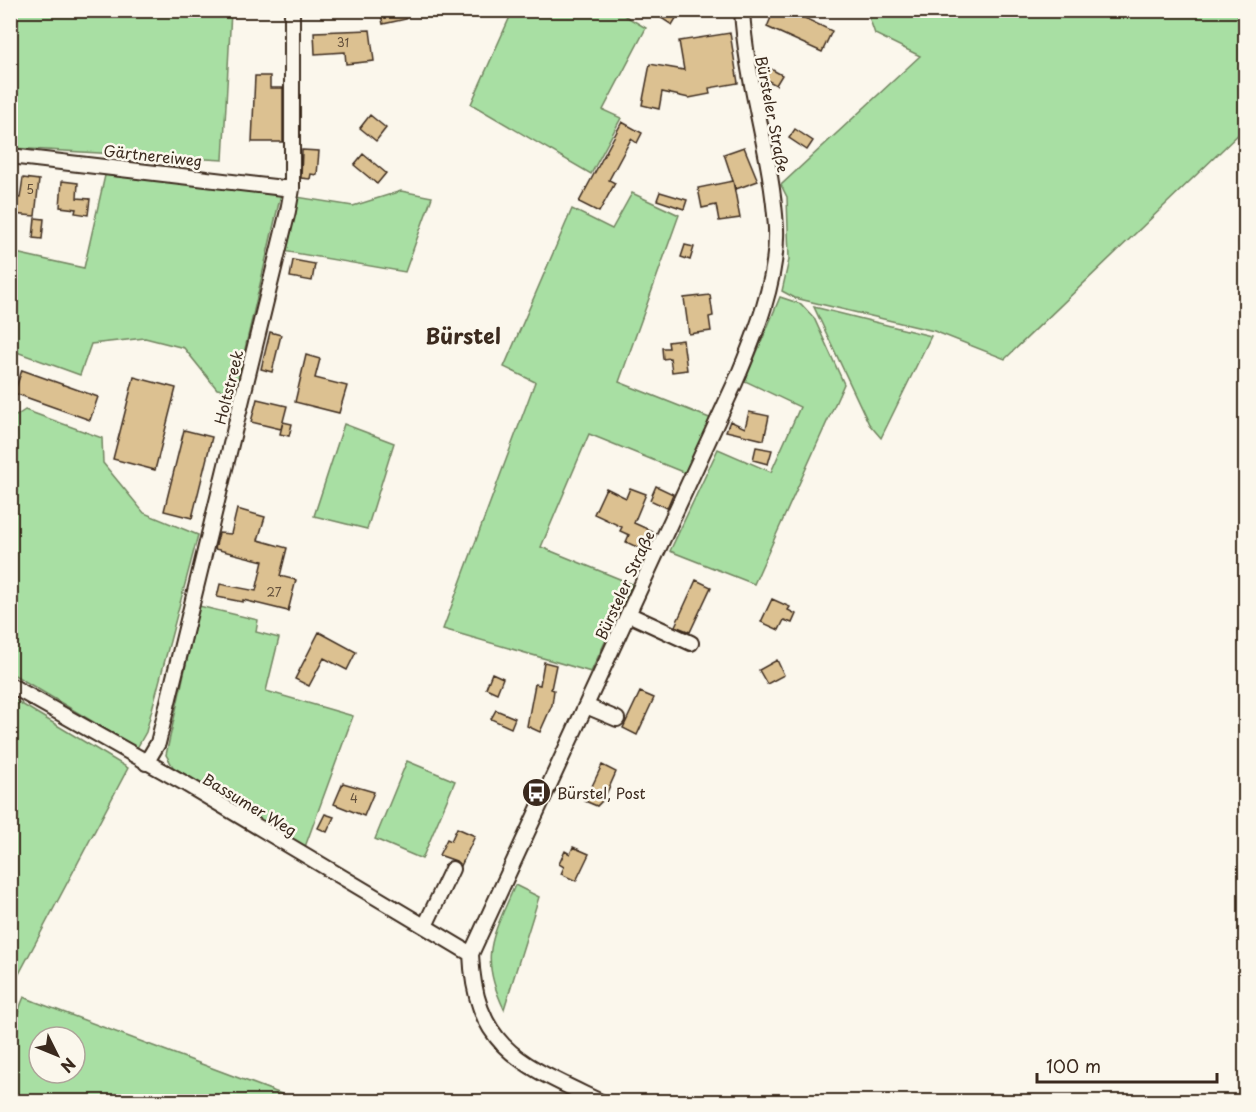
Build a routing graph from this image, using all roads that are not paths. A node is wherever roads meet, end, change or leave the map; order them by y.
1 (292, 10) edge
2 (742, 10) edge
3 (10, 156) edge
4 (292, 189) junction
5 (628, 614) junction
6 (691, 643) dead end
7 (10, 685) edge
8 (586, 706) junction
9 (617, 720) dead end
10 (146, 763) junction
11 (452, 869) dead end
12 (425, 927) junction
13 (471, 954) junction
14 (601, 1101) edge

1 - 4 street, Holtstreek
2 - 5 street, Bürsteler Straße
3 - 4 street, Gärtnereiweg
4 - 10 street, Holtstreek
5 - 6 street
5 - 8 street, Bürsteler Straße
7 - 10 street, Bassumer Weg
8 - 9 street
8 - 13 street, Bürsteler Straße
10 - 12 street, Bassumer Weg
11 - 12 street
12 - 13 street, Bassumer Weg
13 - 14 street

